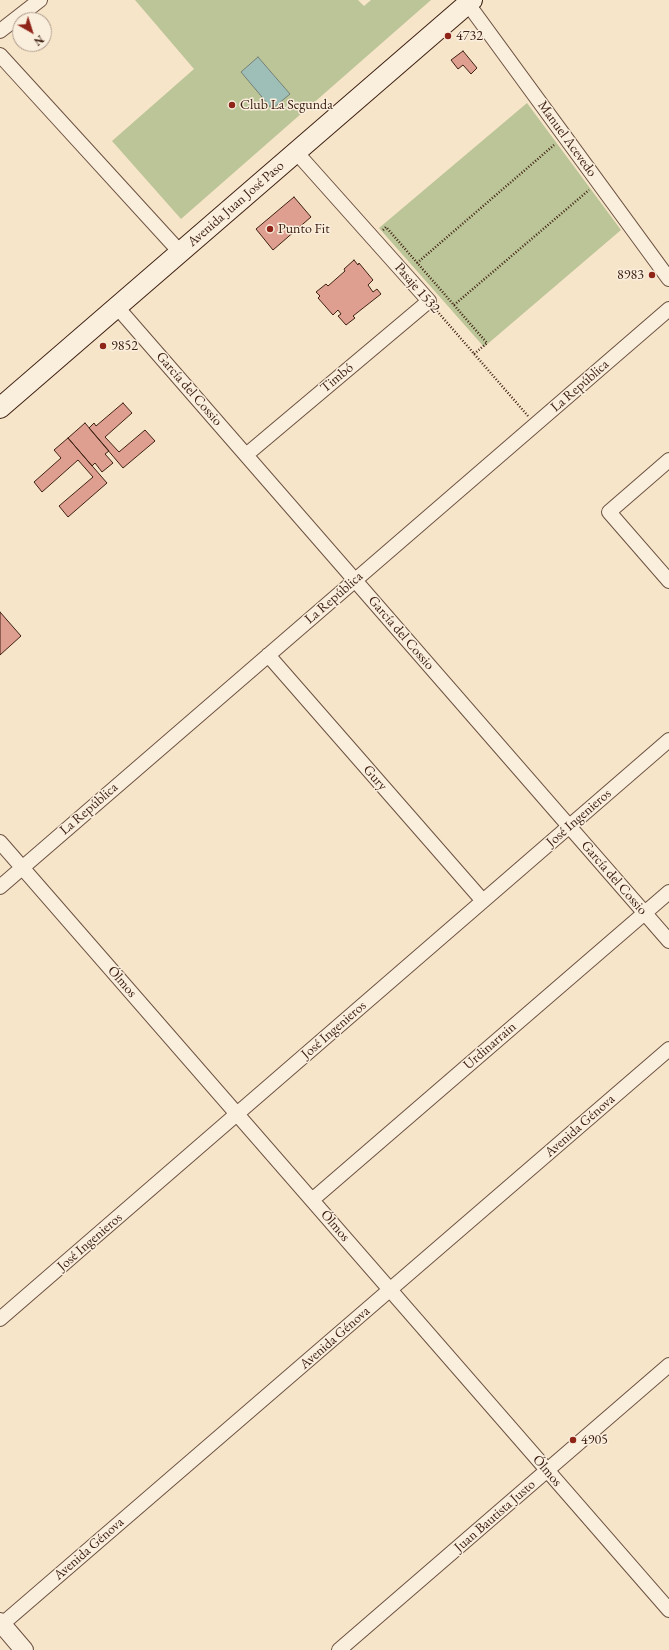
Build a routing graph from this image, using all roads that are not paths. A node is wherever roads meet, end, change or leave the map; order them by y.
1 (40, 0) edge
2 (468, 1) edge
3 (0, 31) edge
4 (0, 55) edge
5 (296, 152) junction
6 (180, 252) junction
7 (669, 279) edge
8 (429, 301) joint
9 (117, 307) junction
10 (669, 309) edge
11 (1, 406) edge
12 (246, 454) junction
13 (669, 460) edge
14 (355, 580) junction
15 (669, 581) edge
16 (268, 655) junction
17 (669, 740) edge
18 (569, 826) junction
19 (0, 842) edge
20 (22, 867) junction
21 (0, 887) edge
22 (669, 892) edge
23 (483, 901) junction
24 (645, 913) junction
25 (669, 941) edge
26 (669, 1049) edge
27 (237, 1114) junction
28 (312, 1200) junction
29 (390, 1290) junction
30 (0, 1319) edge
31 (669, 1366) edge
32 (547, 1470) junction
33 (669, 1610) edge
34 (1, 1624) edge
35 (24, 1650) edge
36 (339, 1650) edge

1 - 3 street
2 - 5 main road, Avenida Juan José Paso
2 - 7 street, Manuel Acevedo
4 - 6 street
5 - 6 main road, Avenida Juan José Paso
5 - 8 street, Pasaje 1532
6 - 9 main road, Avenida Juan José Paso
8 - 12 street, Timbó
9 - 11 main road, Avenida Juan José Paso
9 - 12 street, García del Cossio
10 - 14 street, La República
12 - 14 street, García del Cossio
13 - 15 street
14 - 16 street, La República
14 - 18 street, García del Cossio
16 - 20 street, La República
16 - 23 street, Gury
17 - 18 street, José Ingenieros
18 - 23 street, José Ingenieros
18 - 24 street, García del Cossio
19 - 20 street, Ólmos
20 - 21 street, La República
20 - 27 street, Ólmos
22 - 24 street, Urdinarrain
23 - 27 street, José Ingenieros
24 - 25 street, García del Cossio
24 - 28 street, Urdinarrain
26 - 29 street, Avenida Génova
27 - 28 street, Ólmos
27 - 30 street, José Ingenieros
28 - 29 street, Ólmos
29 - 32 street, Ólmos
29 - 34 street, Avenida Génova
31 - 32 street, Juan Bautista Justo
32 - 33 street, Ólmos
32 - 36 street, Juan Bautista Justo
34 - 35 street

